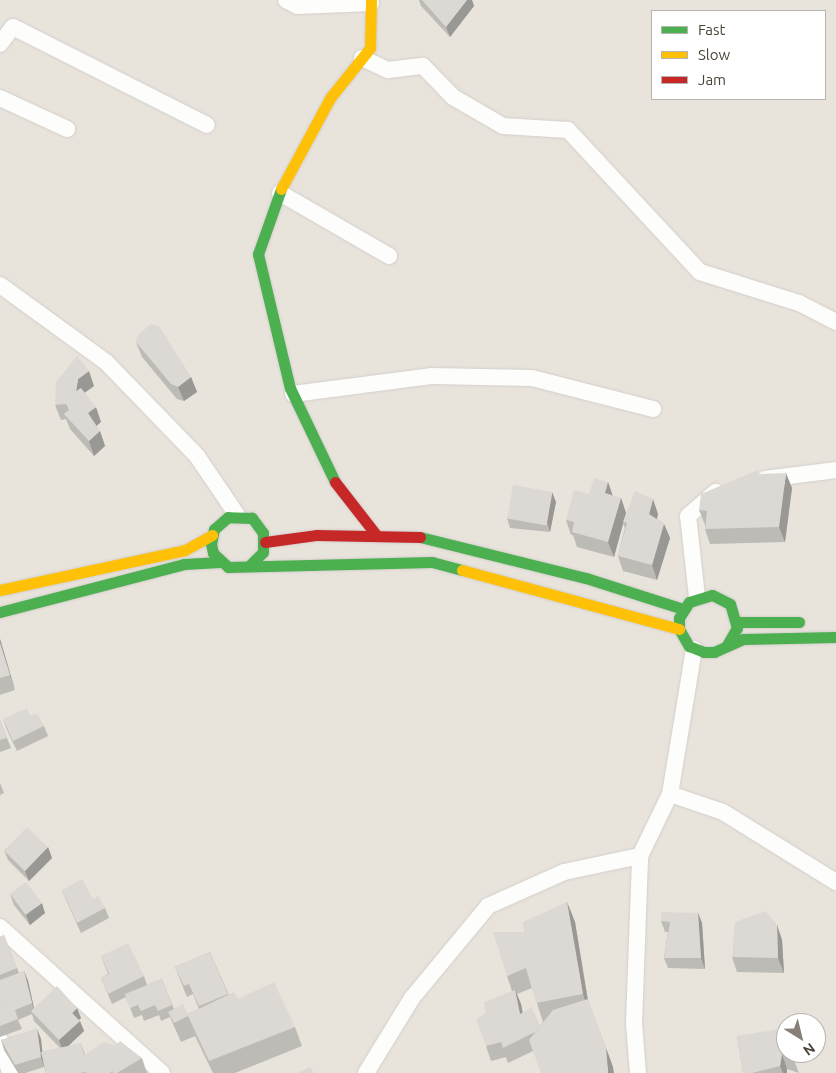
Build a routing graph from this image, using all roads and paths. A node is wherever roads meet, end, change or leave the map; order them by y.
1 (286, 0) edge
2 (371, 1) edge
3 (0, 44) edge
4 (362, 58) junction
5 (0, 98) edge
6 (207, 126) dead end
7 (67, 129) dead end
8 (280, 193) junction
9 (389, 256) dead end
10 (0, 285) edge
11 (836, 322) edge
12 (293, 394) junction
13 (652, 409) dead end
14 (836, 470) edge
15 (752, 481) edge
16 (733, 484) edge
17 (237, 515) junction
18 (212, 534) junction
19 (377, 536) junction
20 (265, 542) junction
21 (220, 562) junction
22 (250, 566) junction
23 (0, 590) edge
24 (697, 596) junction
25 (683, 609) junction
26 (0, 612) edge
27 (737, 622) junction
28 (816, 622) dead end
29 (679, 629) junction
30 (836, 637) edge
31 (727, 645) junction
32 (694, 649) junction
33 (670, 794) junction
34 (640, 856) junction
35 (836, 882) edge
36 (0, 927) edge
37 (0, 1040) edge
38 (10, 1073) edge
39 (162, 1073) edge
40 (366, 1073) edge
41 (638, 1073) edge

1 - 2 street
2 - 4 street
3 - 6 street
4 - 8 street
4 - 11 street
5 - 7 street
8 - 9 street
8 - 12 street
10 - 17 street
12 - 13 street
12 - 19 street
14 - 15 street
16 - 24 street
17 - 18 street
17 - 20 street
18 - 21 street
18 - 23 street
19 - 20 street
19 - 25 street
20 - 22 street
21 - 22 street
21 - 26 street
22 - 29 street
24 - 25 street
24 - 27 street
25 - 29 street
27 - 28 street
27 - 31 street
29 - 32 street
30 - 31 street
31 - 32 street
32 - 33 street
33 - 34 street
33 - 35 street
34 - 40 street
34 - 41 street
36 - 39 street
37 - 38 street

